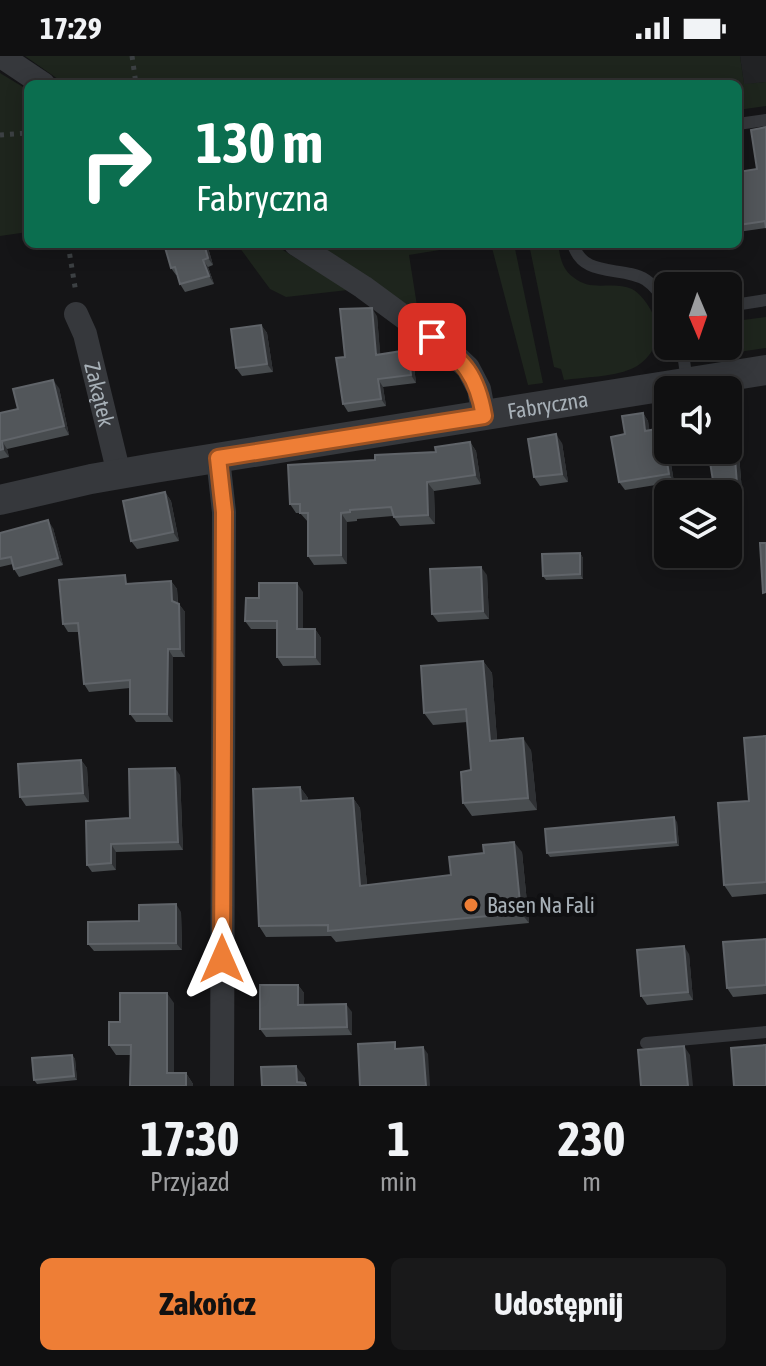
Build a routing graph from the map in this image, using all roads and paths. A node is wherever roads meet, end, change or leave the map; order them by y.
1 (1, 56) edge
2 (132, 56) edge
3 (37, 80) edge
4 (135, 80) edge
5 (766, 120) edge
6 (742, 123) edge
7 (24, 134) edge
8 (0, 135) edge
9 (68, 248) edge
10 (302, 248) edge
11 (576, 248) edge
12 (654, 288) edge
13 (766, 300) edge
14 (742, 304) edge
15 (76, 314) joint
16 (766, 370) edge
17 (730, 376) edge
18 (654, 388) edge
19 (484, 416) junction
20 (218, 458) junction
21 (119, 474) junction
22 (0, 500) edge
23 (766, 1032) edge
24 (646, 1043) dead end
25 (222, 1086) edge

1 - 3 street
2 - 4 path
5 - 6 lane
7 - 8 path
9 - 15 path
10 - 19 street
11 - 12 lane
13 - 14 lane
15 - 21 street, Zakątek
16 - 17 street, Fabryczna
18 - 19 street, Fabryczna
19 - 20 street, Fabryczna
20 - 21 street, Fabryczna
20 - 25 street
21 - 22 street, Fabryczna
23 - 24 lane

